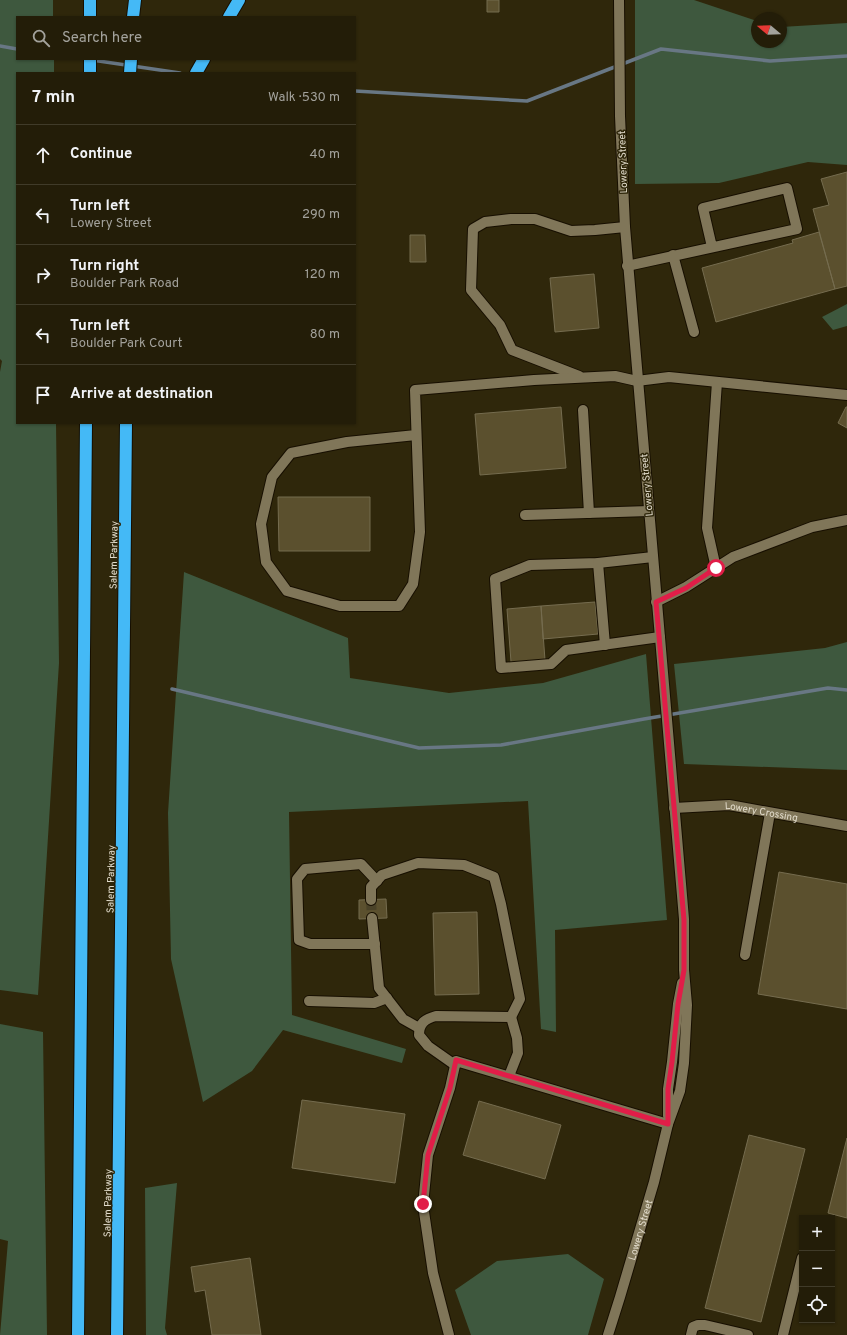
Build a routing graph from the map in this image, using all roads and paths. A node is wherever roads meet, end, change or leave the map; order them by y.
1 (90, 0) edge
2 (135, 0) edge
3 (240, 0) edge
4 (619, 0) edge
5 (90, 16) edge
6 (133, 16) edge
7 (230, 16) edge
8 (90, 60) edge
9 (131, 60) edge
10 (203, 60) edge
11 (90, 72) edge
12 (130, 72) edge
13 (197, 72) edge
14 (624, 227) junction
15 (712, 247) junction
16 (673, 255) junction
17 (627, 266) junction
18 (694, 332) dead end
19 (583, 378) junction
20 (637, 381) junction
21 (717, 382) junction
22 (847, 395) edge
23 (583, 410) dead end
24 (86, 424) edge
25 (126, 424) edge
26 (416, 435) junction
27 (649, 511) junction
28 (589, 513) junction
29 (526, 516) dead end
30 (847, 520) edge
31 (653, 557) junction
32 (598, 563) junction
33 (716, 568) junction
34 (656, 602) junction
35 (660, 637) junction
36 (605, 644) junction
37 (674, 808) junction
38 (770, 813) junction
39 (847, 826) edge
40 (377, 881) junction
41 (371, 900) tunnel mouth
42 (372, 918) tunnel mouth
43 (375, 944) junction
44 (745, 955) dead end
45 (387, 998) junction
46 (309, 1001) dead end
47 (511, 1017) junction
48 (419, 1028) junction
49 (456, 1063) junction
50 (510, 1076) junction
51 (668, 1124) junction
52 (799, 1270) edge
53 (118, 1298) junction
54 (78, 1335) edge
55 (117, 1335) edge
56 (122, 1335) edge
57 (449, 1335) edge
58 (608, 1335) edge
59 (691, 1335) edge
60 (748, 1335) edge
61 (783, 1335) edge

1 - 5 highway
2 - 6 highway
3 - 7 highway
4 - 14 street, Lowery Street
8 - 11 highway
9 - 12 highway
10 - 13 highway
14 - 17 street, Lowery Street
14 - 19 street
15 - 15 street
15 - 16 street
16 - 17 street
16 - 18 street
17 - 20 street, Lowery Street
19 - 20 street
19 - 26 street
20 - 21 street
20 - 27 street, Lowery Street
21 - 22 street
21 - 33 street
23 - 28 street
24 - 54 highway
25 - 53 highway, Salem Parkway
26 - 26 street
27 - 28 street
27 - 31 street, Lowery Street
28 - 29 street
30 - 33 street
31 - 32 street
31 - 34 street, Lowery Street
32 - 36 street
32 - 36 street
33 - 34 street
34 - 35 street, Lowery Street
35 - 36 street
35 - 37 street, Lowery Street
37 - 38 street, Lowery Crossing
37 - 51 street, Lowery Street
38 - 39 street, Lowery Crossing
38 - 44 street
40 - 41 street
40 - 43 street
40 - 47 street
42 - 43 street
43 - 45 street
45 - 46 street
45 - 48 street
47 - 48 street
47 - 50 street
48 - 49 street
49 - 50 street
49 - 57 street
50 - 51 street
51 - 58 street, Lowery Street
52 - 61 street
53 - 55 highway, Salem Parkway
53 - 56 highway
59 - 60 street

